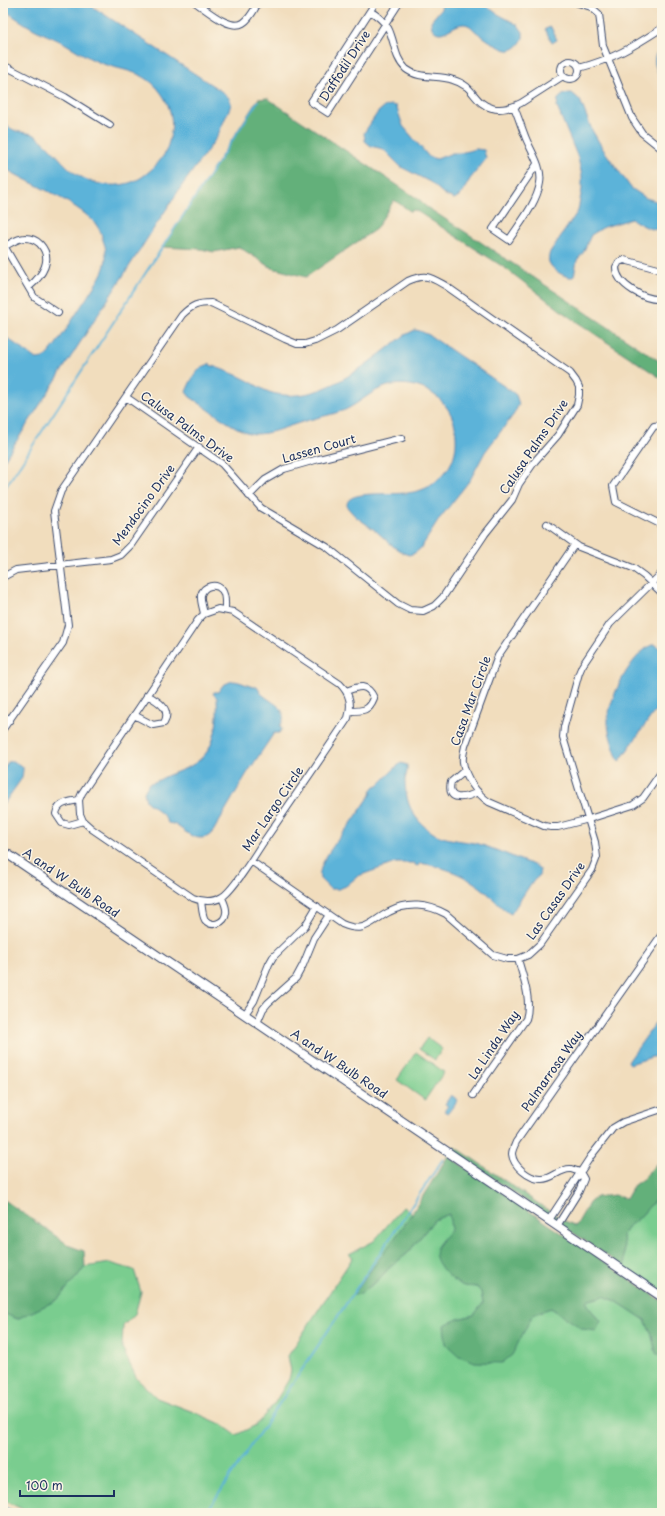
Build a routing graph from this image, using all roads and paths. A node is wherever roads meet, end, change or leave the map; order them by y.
1 (196, 3) edge
2 (258, 3) edge
3 (375, 3) edge
4 (399, 3) edge
5 (578, 3) edge
6 (370, 11) junction
7 (386, 25) junction
8 (662, 28) edge
9 (609, 59) junction
10 (3, 65) edge
11 (579, 68) junction
12 (563, 76) junction
13 (514, 106) junction
14 (110, 125) dead end
15 (662, 149) edge
16 (537, 164) junction
17 (4, 245) edge
18 (662, 270) edge
19 (29, 287) junction
20 (662, 299) edge
21 (58, 313) dead end
22 (126, 397) junction
23 (662, 425) edge
24 (402, 438) dead end
25 (199, 447) junction
26 (249, 496) junction
27 (547, 524) dead end
28 (662, 525) edge
29 (575, 544) junction
30 (61, 564) junction
31 (662, 573) edge
32 (3, 577) edge
33 (652, 583) junction
34 (662, 593) edge
35 (225, 609) junction
36 (204, 614) junction
37 (346, 691) junction
38 (148, 695) junction
39 (350, 711) junction
40 (3, 715) edge
41 (134, 715) junction
42 (10, 720) junction
43 (3, 729) edge
44 (465, 770) junction
45 (662, 771) edge
46 (478, 792) junction
47 (79, 800) junction
48 (589, 819) junction
49 (83, 821) junction
50 (3, 851) edge
51 (251, 861) junction
52 (222, 898) junction
53 (201, 901) junction
54 (317, 906) junction
55 (329, 915) junction
56 (662, 934) edge
57 (518, 959) junction
58 (244, 1014) junction
59 (257, 1023) junction
60 (473, 1094) dead end
61 (662, 1109) edge
62 (580, 1172) junction
63 (549, 1220) junction
64 (557, 1226) junction
65 (662, 1297) edge

1 - 2 street
3 - 6 street, Daffodil Drive
4 - 7 street, Daffodil Drive
5 - 9 street
6 - 7 street, Daffodil Drive
6 - 7 street, Daffodil Drive
7 - 13 street, Daffodil Drive
8 - 9 street
9 - 11 street
9 - 15 street
10 - 14 street
11 - 12 street
11 - 12 street
12 - 13 street, Daffodil Drive
13 - 16 street
16 - 16 street
17 - 19 street
17 - 19 street
18 - 20 street
19 - 21 street
22 - 25 street, Calusa Palms Drive
22 - 26 street, Calusa Palms Drive
22 - 30 street, Calusa Palms Drive
23 - 28 street
24 - 26 street, Lassen Court
25 - 26 street, Calusa Palms Drive
25 - 30 street, Mendocino Drive
27 - 29 street
29 - 33 street
29 - 44 street, Casa Mar Circle
30 - 32 street, Mendocino Drive
30 - 42 street, Calusa Palms Drive
31 - 33 street, Las Casas Drive
33 - 34 street
33 - 48 street, Las Casas Drive
35 - 36 street
35 - 36 street
35 - 37 street
36 - 38 street
37 - 39 street
37 - 39 street
38 - 41 street
38 - 41 street
39 - 51 street, Mar Largo Circle
40 - 42 street
41 - 47 street
42 - 43 street, Calusa Palms Drive
44 - 46 street, Casa Mar Circle
44 - 46 street
45 - 48 street, Casa Mar Circle
46 - 48 street, Casa Mar Circle
47 - 49 street
47 - 49 street
48 - 57 street, Las Casas Drive
49 - 53 street
50 - 58 street, A and W Bulb Road
51 - 52 street, Mar Largo Circle
51 - 54 street
52 - 53 street
52 - 53 street
54 - 55 street
54 - 58 street
55 - 57 street
55 - 59 street
56 - 62 street, Palmarrosa Way
57 - 60 street, La Linda Way
58 - 59 street, A and W Bulb Road
59 - 63 street, A and W Bulb Road
61 - 62 street
62 - 63 street
62 - 64 street
63 - 64 street, A and W Bulb Road
64 - 65 street, A and W Bulb Road

